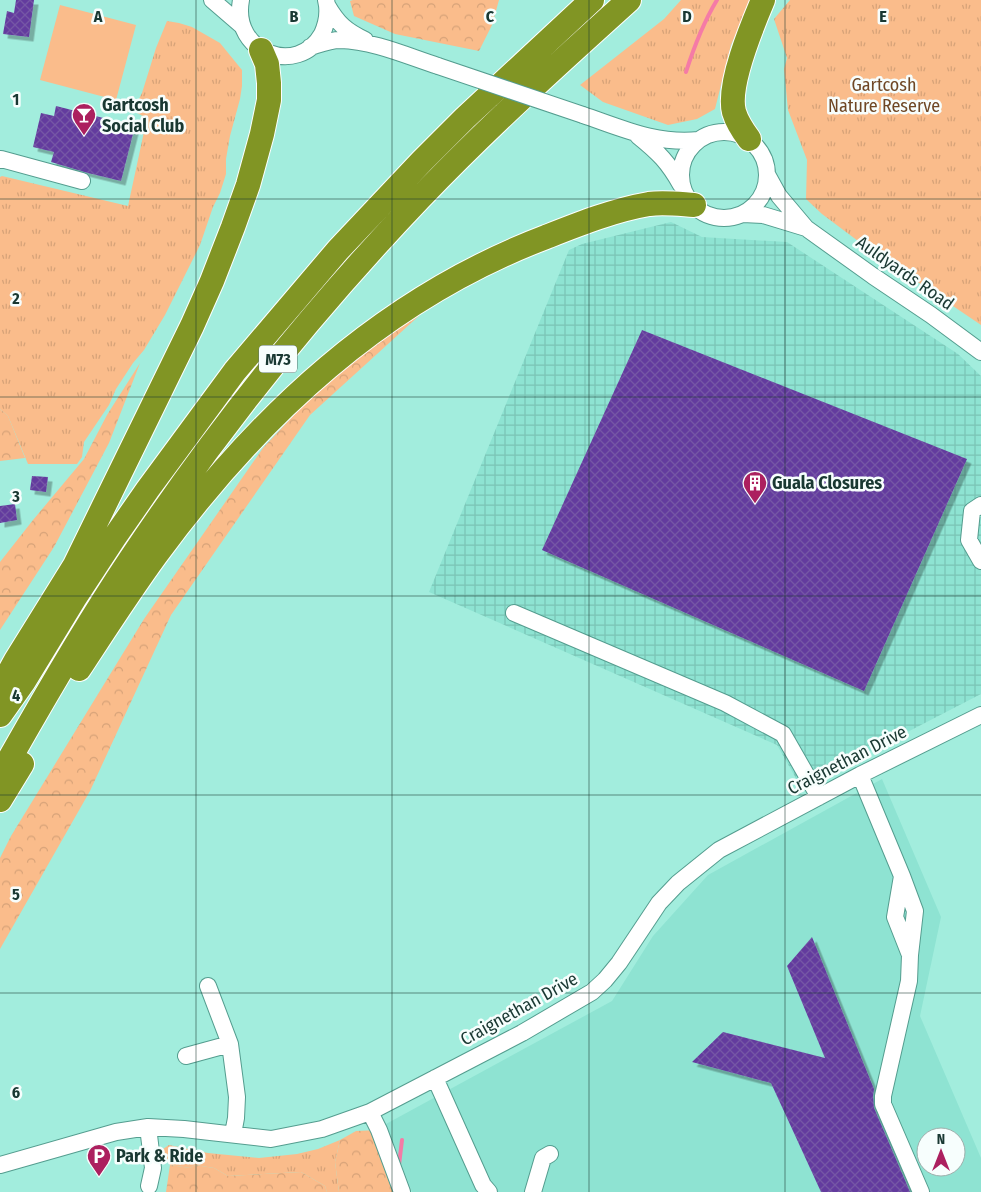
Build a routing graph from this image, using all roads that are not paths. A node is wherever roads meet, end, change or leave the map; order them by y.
1 (212, 0) edge
2 (241, 0) edge
3 (592, 0) edge
4 (628, 0) edge
5 (763, 0) edge
6 (327, 3) edge
7 (241, 25) junction
8 (378, 46) junction
9 (310, 47) junction
10 (261, 50) junction
11 (634, 134) junction
12 (749, 139) junction
13 (699, 140) junction
14 (0, 160) edge
15 (768, 176) junction
16 (82, 181) dead end
17 (688, 197) junction
18 (743, 214) junction
19 (806, 228) junction
20 (981, 352) edge
21 (981, 506) edge
22 (981, 561) edge
23 (514, 613) dead end
24 (0, 689) edge
25 (0, 715) edge
26 (981, 715) edge
27 (860, 775) junction
28 (0, 776) edge
29 (819, 797) junction
30 (0, 800) edge
31 (208, 986) dead end
32 (230, 1044) junction
33 (186, 1056) dead end
34 (435, 1078) junction
35 (370, 1112) junction
36 (148, 1127) junction
37 (233, 1134) junction
38 (550, 1154) dead end
39 (0, 1165) edge
40 (149, 1186) dead end
41 (402, 1192) edge
42 (489, 1192) edge
43 (533, 1192) edge
44 (921, 1192) edge

1 - 7 street
2 - 7 street
3 - 25 highway, M73
4 - 28 highway, M73
5 - 12 highway
6 - 8 street
6 - 9 street
7 - 10 street
8 - 9 street
8 - 11 street, bridge
9 - 10 street
10 - 24 highway
11 - 13 street
11 - 17 street
12 - 13 street
12 - 15 street
13 - 17 street
14 - 16 street
15 - 18 street
15 - 19 street, Auldyards Road
17 - 18 street
17 - 30 highway
18 - 19 street, Auldyards Road
19 - 20 street, Auldyards Road
21 - 22 street
23 - 29 street
26 - 27 street, Craignethan Drive
27 - 29 street, Craignethan Drive
27 - 44 street
29 - 34 street, Craignethan Drive
31 - 32 street
32 - 33 street
32 - 37 street
34 - 35 street, Craignethan Drive
34 - 42 street
35 - 37 street, Craignethan Drive
35 - 41 street
36 - 37 street, Craignethan Drive
36 - 39 street, Craignethan Drive
36 - 40 street
38 - 43 street

